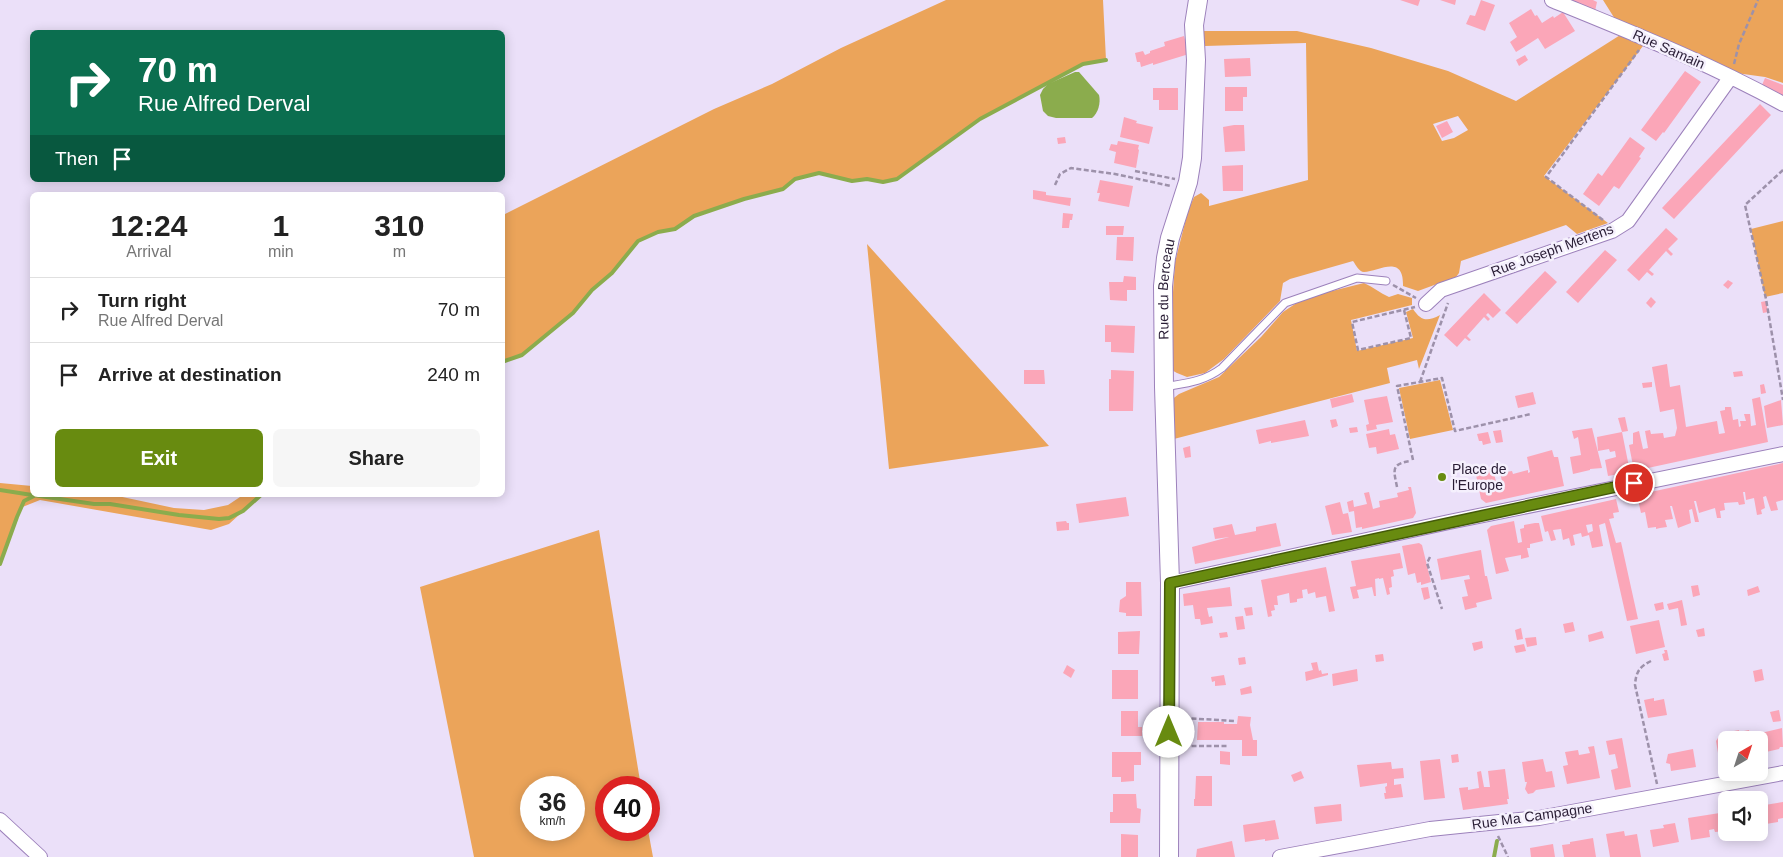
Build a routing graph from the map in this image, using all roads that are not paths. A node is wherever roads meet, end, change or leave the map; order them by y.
1 (1198, 0) edge
2 (1552, 0) edge
3 (1730, 78) junction
4 (1783, 104) edge
5 (1386, 281) road end
6 (1426, 304) road end
7 (1164, 387) junction
8 (1783, 454) edge
9 (1170, 583) junction
10 (1783, 773) edge
11 (0, 820) edge
12 (40, 857) edge
13 (1169, 857) edge
14 (1280, 857) edge

1 - 7 street, Rue du Berceau
2 - 3 street, Rue Samain
3 - 4 street, Rue Samain
3 - 6 street, Rue Joseph Mertens
5 - 7 lane
7 - 9 street, Rue du Berceau
8 - 9 street
9 - 13 street, Rue du Berceau
10 - 14 street, Rue Ma Campagne
11 - 12 street

